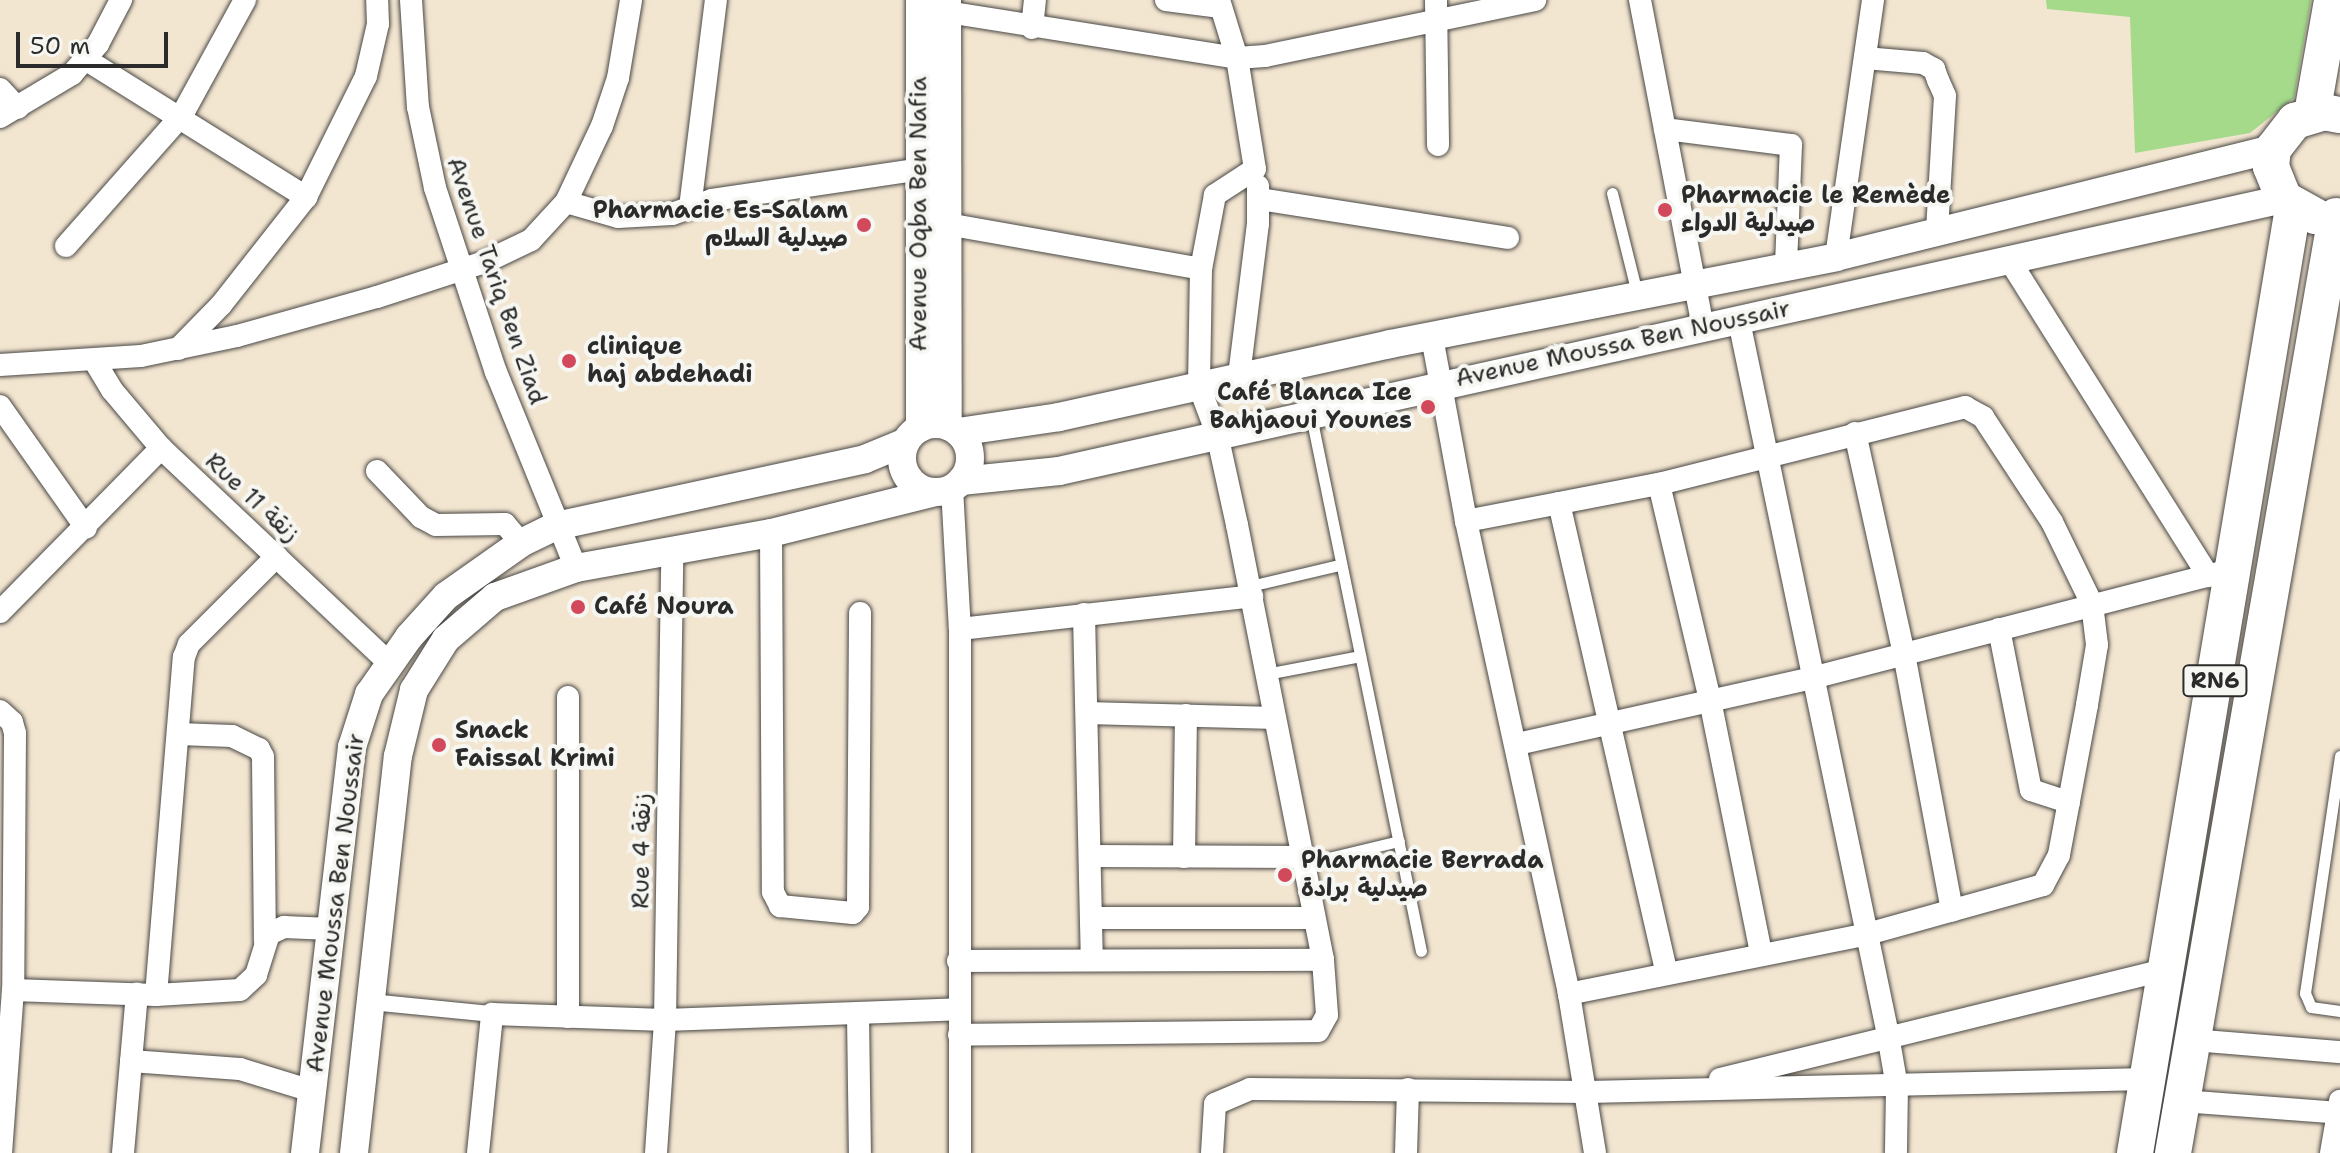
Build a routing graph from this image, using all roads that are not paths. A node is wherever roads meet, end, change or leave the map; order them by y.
1 (121, 0) edge
2 (245, 0) edge
3 (377, 0) edge
4 (411, 0) edge
5 (631, 0) edge
6 (716, 0) edge
7 (920, 0) edge
8 (1035, 0) edge
9 (1166, 0) edge
10 (1535, 0) edge
11 (1640, 0) edge
12 (1873, 0) edge
13 (2332, 0) edge
14 (1220, 4) edge
15 (947, 6) edge
16 (1437, 9) edge
17 (1032, 28) junction
18 (1237, 58) junction
19 (1865, 58) junction
20 (85, 59) junction
21 (0, 89) edge
22 (9, 112) edge
23 (182, 115) junction
24 (2326, 115) edge
25 (1665, 129) junction
26 (1438, 145) dead end
27 (2273, 149) junction
28 (1255, 169) junction
29 (916, 170) junction
30 (1612, 193) dead end
31 (306, 197) junction
32 (1260, 199) junction
33 (566, 202) junction
34 (2288, 204) junction
35 (690, 208) junction
36 (2338, 215) edge
37 (947, 224) junction
38 (1937, 232) junction
39 (1508, 238) dead end
40 (66, 246) dead end
41 (1836, 257) junction
42 (2008, 258) junction
43 (1786, 266) junction
44 (1201, 269) junction
45 (461, 270) junction
46 (1696, 282) junction
47 (1637, 293) junction
48 (1739, 321) junction
49 (1703, 328) junction
50 (1432, 337) junction
51 (177, 350) junction
52 (94, 360) junction
53 (0, 365) edge
54 (1239, 376) junction
55 (1442, 383) junction
56 (1199, 386) junction
57 (0, 406) edge
58 (1311, 411) junction
59 (933, 432) junction
60 (1855, 433) junction
61 (1217, 434) junction
62 (161, 448) junction
63 (1767, 454) junction
64 (377, 471) dead end
65 (1659, 484) junction
66 (949, 487) junction
67 (1559, 503) junction
68 (1466, 521) junction
69 (556, 526) junction
70 (86, 528) junction
71 (771, 533) junction
72 (521, 543) junction
73 (672, 550) junction
74 (277, 556) junction
75 (1339, 565) junction
76 (576, 568) junction
77 (2221, 572) junction
78 (1251, 591) junction
79 (2092, 604) junction
80 (0, 612) edge
81 (860, 613) dead end
82 (1084, 614) junction
83 (960, 629) junction
84 (1999, 629) junction
85 (1904, 654) junction
86 (1360, 656) junction
87 (388, 662) junction
88 (1266, 674) junction
89 (1812, 678) junction
90 (568, 697) dead end
91 (1710, 700) junction
92 (0, 711) edge
93 (1088, 713) junction
94 (1186, 715) junction
95 (1274, 718) junction
96 (1612, 725) junction
97 (179, 734) junction
98 (1517, 744) junction
99 (2340, 756) edge
100 (2069, 802) junction
101 (1399, 841) junction
102 (1092, 856) junction
103 (1184, 857) junction
104 (1303, 857) junction
105 (1952, 911) junction
106 (1094, 918) junction
107 (1314, 918) junction
108 (331, 929) junction
109 (1868, 934) junction
110 (265, 941) junction
111 (1421, 951) dead end
112 (1761, 953) junction
113 (1092, 957) junction
114 (1323, 960) junction
115 (958, 961) junction
116 (2165, 970) junction
117 (1667, 974) junction
118 (13, 990) junction
119 (1569, 994) junction
120 (146, 995) junction
121 (371, 1002) junction
122 (959, 1009) junction
123 (2340, 1011) edge
124 (492, 1014) junction
125 (858, 1015) junction
126 (568, 1017) junction
127 (665, 1020) junction
128 (959, 1035) junction
129 (1888, 1035) junction
130 (2193, 1040) junction
131 (2340, 1052) edge
132 (131, 1061) junction
133 (2147, 1079) junction
134 (1690, 1087) junction
135 (1897, 1087) junction
136 (1408, 1089) junction
137 (312, 1091) junction
138 (1588, 1092) junction
139 (2182, 1101) junction
140 (2339, 1109) edge
141 (1, 1153) edge
142 (123, 1153) edge
143 (305, 1153) edge
144 (354, 1153) edge
145 (478, 1153) edge
146 (656, 1153) edge
147 (860, 1153) edge
148 (960, 1153) edge
149 (1212, 1153) edge
150 (1406, 1153) edge
151 (1595, 1153) edge
152 (1896, 1153) edge
153 (2135, 1153) edge
154 (2173, 1153) edge
155 (2331, 1153) edge

1 - 20 street
2 - 23 street
3 - 31 street
4 - 45 street, Avenue Tariq Ben Ziad
5 - 33 street
6 - 35 street
7 - 29 street, Avenue Oqba Ben Nafia
8 - 17 street
9 - 14 street
10 - 16 street
11 - 25 street
12 - 19 street
13 - 24 main road
14 - 18 street
15 - 17 street
15 - 37 street, Avenue Oqba Ben Nafia
16 - 18 street
16 - 26 street
17 - 18 street
18 - 28 street
19 - 38 street
19 - 41 street
20 - 22 street
20 - 23 street
21 - 22 street
23 - 31 street
23 - 40 street
24 - 27 main road
25 - 43 street
25 - 46 street
27 - 34 main road, RN6
27 - 38 street, Avenue Moussa Ben Noussair
28 - 32 street
28 - 44 street
29 - 35 street
29 - 59 street, Avenue Oqba Ben Nafia
30 - 47 lane
31 - 51 street
32 - 39 street
32 - 54 street
33 - 35 street
33 - 45 street
34 - 36 main road, RN6
34 - 42 street, Avenue Moussa Ben Noussair
34 - 77 main road, RN6
36 - 130 main road, RN6
37 - 44 street
37 - 59 street, Avenue Oqba Ben Nafia
38 - 41 street, Avenue Moussa Ben Noussair
41 - 43 street, Avenue Moussa Ben Noussair
42 - 48 street, Avenue Moussa Ben Noussair
42 - 77 street
43 - 46 street, Avenue Moussa Ben Noussair
44 - 56 street
45 - 51 street
45 - 69 street, Avenue Tariq Ben Ziad
46 - 47 street, Avenue Moussa Ben Noussair
46 - 49 street
47 - 50 street, Avenue Moussa Ben Noussair
48 - 49 street, Avenue Moussa Ben Noussair
48 - 63 street
49 - 55 street, Avenue Moussa Ben Noussair
50 - 54 street, Avenue Moussa Ben Noussair
50 - 55 street
51 - 52 street
52 - 53 street
52 - 62 street, Rue 11 زنقة
54 - 56 street, Avenue Moussa Ben Noussair
55 - 58 street, Avenue Moussa Ben Noussair
55 - 68 street
56 - 59 street, Avenue Moussa Ben Noussair
56 - 61 street
57 - 70 street
58 - 61 street, Avenue Moussa Ben Noussair
58 - 75 lane
59 - 66 street
59 - 66 street
59 - 69 street, Avenue Moussa Ben Noussair
60 - 63 street
60 - 79 street
60 - 85 street
61 - 66 street, Avenue Moussa Ben Noussair
61 - 78 street
62 - 70 street
62 - 74 street, Rue 11 زنقة
63 - 65 street
63 - 89 street
64 - 72 street
65 - 67 street
65 - 91 street
66 - 71 street, Avenue Moussa Ben Noussair
66 - 83 street
67 - 68 street
67 - 96 street
68 - 98 street
69 - 72 street, Avenue Moussa Ben Noussair
69 - 76 street, Avenue Tariq Ben Ziad
70 - 80 street
71 - 73 street, Avenue Moussa Ben Noussair
71 - 81 street
72 - 87 street, Avenue Moussa Ben Noussair
73 - 76 street, Avenue Moussa Ben Noussair
73 - 127 street, Rue 4 زنقة
74 - 87 street, Rue 11 زنقة
74 - 97 street
75 - 78 lane
75 - 86 lane
76 - 121 street, Avenue Moussa Ben Noussair
77 - 79 street
77 - 116 main road, RN6
78 - 82 street
78 - 88 street
79 - 84 street
79 - 100 street
82 - 83 street
82 - 93 street
83 - 115 street
84 - 85 street
84 - 100 street
85 - 89 street
85 - 105 street
86 - 88 lane
86 - 101 lane
87 - 108 street, Avenue Moussa Ben Noussair
88 - 95 street
89 - 91 street
89 - 109 street
90 - 126 street
91 - 96 street
91 - 112 street
92 - 118 street
93 - 94 street
93 - 102 street
94 - 95 street
94 - 103 street
95 - 104 street
96 - 98 street
96 - 117 street
97 - 110 street
97 - 120 street
98 - 119 street
99 - 123 lane
100 - 105 street
101 - 104 lane
101 - 111 lane
102 - 103 street
102 - 106 street
103 - 104 street
104 - 107 street
105 - 109 street
106 - 107 street
106 - 113 street
107 - 114 street
108 - 110 street
108 - 137 street, Avenue Moussa Ben Noussair
109 - 112 street
109 - 129 street
110 - 120 street
112 - 117 street
113 - 114 street
113 - 115 street
114 - 128 street
115 - 122 street
116 - 129 street
116 - 133 main road, RN6
117 - 119 street
118 - 120 street
118 - 141 street
119 - 138 street
120 - 132 street
121 - 124 street
121 - 144 street, Avenue Moussa Ben Noussair
122 - 125 street
122 - 128 street
124 - 126 street
124 - 145 street
125 - 127 street
125 - 147 street
126 - 127 street
127 - 146 street, Rue 4 زنقة
128 - 148 street
129 - 134 street
129 - 135 street
130 - 131 street
130 - 139 main road, RN6
132 - 137 street
132 - 142 street
133 - 135 street
133 - 153 main road, RN6
134 - 135 street
134 - 138 street
135 - 152 street
136 - 138 street
136 - 149 street
136 - 150 street
137 - 143 street, Avenue Moussa Ben Noussair
138 - 151 street
139 - 140 street
139 - 154 main road, RN6
140 - 155 street

